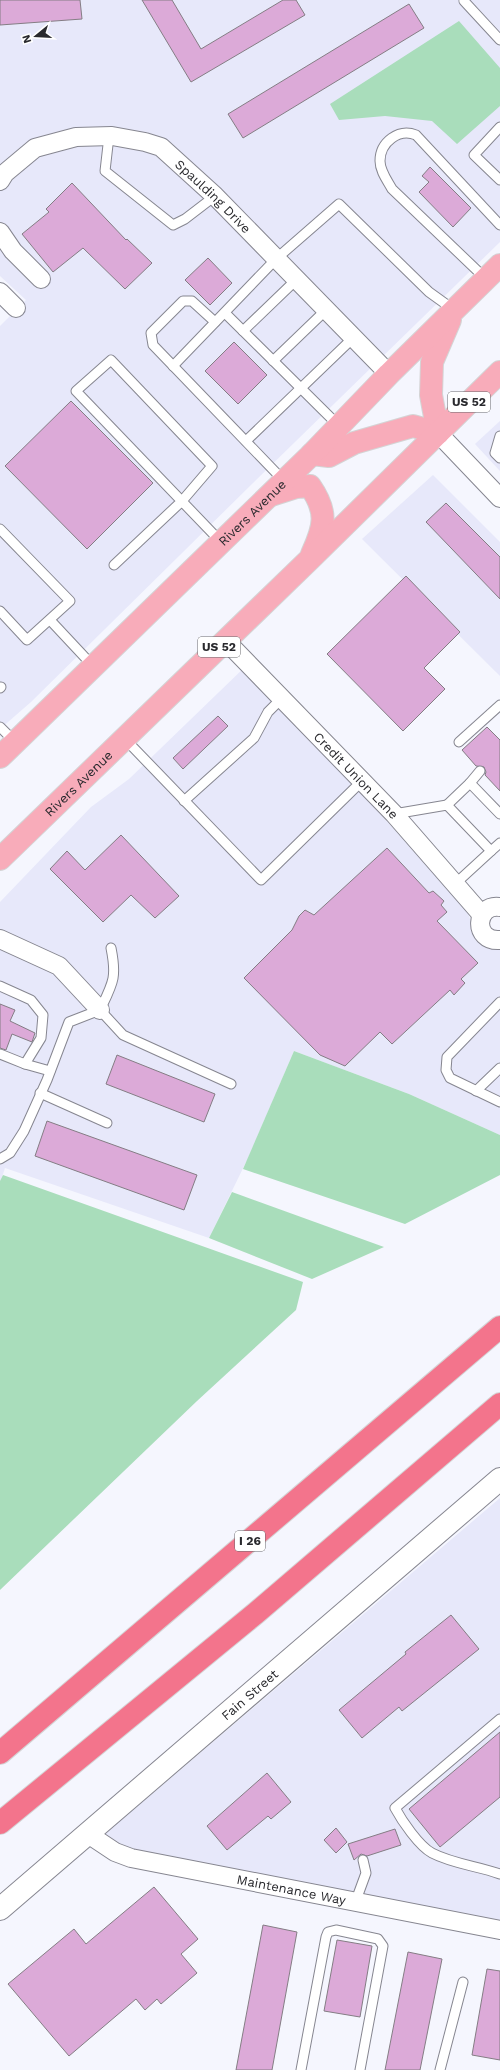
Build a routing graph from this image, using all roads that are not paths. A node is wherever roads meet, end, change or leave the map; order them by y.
1 (465, 0) edge
2 (500, 40) edge
3 (500, 127) edge
4 (109, 136) junction
5 (500, 180) edge
6 (0, 181) edge
7 (215, 196) junction
8 (500, 225) edge
9 (0, 232) edge
10 (276, 259) junction
11 (493, 272) edge
12 (41, 279) dead end
13 (296, 280) junction
14 (0, 292) edge
15 (16, 308) dead end
16 (326, 310) junction
17 (454, 310) junction
18 (225, 313) junction
19 (215, 322) junction
20 (243, 331) junction
21 (353, 338) junction
22 (273, 361) junction
23 (173, 366) junction
24 (500, 372) edge
25 (388, 374) junction
26 (301, 388) junction
27 (339, 426) junction
28 (438, 433) junction
29 (500, 436) edge
30 (246, 441) junction
31 (312, 454) junction
32 (500, 458) edge
33 (276, 488) junction
34 (500, 498) edge
35 (182, 501) junction
36 (0, 530) edge
37 (221, 542) junction
38 (310, 559) junction
39 (114, 565) dead end
40 (0, 611) edge
41 (50, 620) junction
42 (226, 641) junction
43 (93, 666) junction
44 (282, 698) junction
45 (500, 704) edge
46 (125, 739) junction
47 (5, 742) edge
48 (459, 742) dead end
49 (480, 771) dead end
50 (362, 781) junction
51 (470, 783) junction
52 (184, 801) junction
53 (447, 805) junction
54 (394, 814) junction
55 (500, 814) edge
56 (500, 843) edge
57 (491, 851) junction
58 (3, 854) edge
59 (455, 884) junction
60 (500, 907) edge
61 (482, 915) junction
62 (0, 938) edge
63 (500, 940) edge
64 (111, 948) dead end
65 (0, 986) edge
66 (500, 1002) edge
67 (100, 1010) junction
68 (0, 1054) edge
69 (25, 1064) junction
70 (500, 1068) edge
71 (50, 1071) junction
72 (231, 1084) dead end
73 (476, 1091) junction
74 (40, 1093) junction
75 (500, 1102) edge
76 (107, 1123) dead end
77 (0, 1159) edge
78 (500, 1327) edge
79 (500, 1404) edge
80 (500, 1479) edge
81 (500, 1719) edge
82 (0, 1753) edge
83 (0, 1823) edge
84 (88, 1834) junction
85 (364, 1860) dead end
86 (500, 1874) edge
87 (355, 1903) junction
88 (0, 1910) edge
89 (500, 1930) edge
90 (463, 1982) dead end
91 (301, 2070) edge
92 (360, 2070) edge
93 (440, 2070) edge

1 - 2 lane
3 - 5 lane
4 - 6 street, Spaulding Drive
4 - 7 street, Spaulding Drive
4 - 7 lane
7 - 10 street, Spaulding Drive
8 - 11 lane
9 - 12 street
10 - 13 street, Spaulding Drive
10 - 17 lane
10 - 18 lane
11 - 17 main road, Rivers Avenue
13 - 16 street, Spaulding Drive
13 - 20 lane
14 - 15 street
16 - 21 street, Spaulding Drive
16 - 22 lane
17 - 25 main road, Rivers Avenue
17 - 28 main road
18 - 19 lane
18 - 20 lane
19 - 23 lane
19 - 23 lane
20 - 22 lane
21 - 25 street, Spaulding Drive
21 - 26 lane
22 - 26 lane
23 - 30 lane
24 - 28 main road, Rivers Avenue / US 52
25 - 27 main road, Rivers Avenue
26 - 27 lane
26 - 30 lane
27 - 31 main road, Rivers Avenue
28 - 31 main road
28 - 34 street
28 - 38 main road, Rivers Avenue / US 52
29 - 32 lane
30 - 33 lane
31 - 33 main road, Rivers Avenue
33 - 37 main road, Rivers Avenue
33 - 38 main road
35 - 35 lane
35 - 37 lane
35 - 39 lane
36 - 41 lane
37 - 43 main road, Rivers Avenue
38 - 42 main road, Rivers Avenue / US 52
40 - 41 lane
41 - 43 lane
42 - 44 street, Credit Union Lane
42 - 46 main road, Rivers Avenue / US 52
43 - 47 main road, Rivers Avenue
44 - 50 street, Credit Union Lane
44 - 52 lane
45 - 48 lane
46 - 52 lane
46 - 58 main road, Rivers Avenue / US 52
49 - 51 lane
50 - 52 lane
50 - 54 street, Credit Union Lane
51 - 53 lane
51 - 55 lane
53 - 54 lane
53 - 57 lane
54 - 59 street, Credit Union Lane
56 - 57 lane
57 - 59 lane
59 - 61 street, Credit Union Lane
60 - 61 street
61 - 63 street
62 - 67 street
64 - 67 lane
65 - 69 lane
66 - 73 lane
67 - 71 lane
67 - 72 lane
68 - 69 lane
69 - 71 lane
70 - 73 lane
71 - 74 lane
73 - 75 lane
74 - 76 lane
74 - 77 lane
78 - 82 highway, I 26
79 - 83 highway
80 - 84 street, Fain Street
81 - 86 lane
84 - 87 street, Maintenance Way
84 - 88 street, Fain Street
85 - 87 lane
87 - 89 street, Maintenance Way
90 - 93 lane
91 - 92 lane

